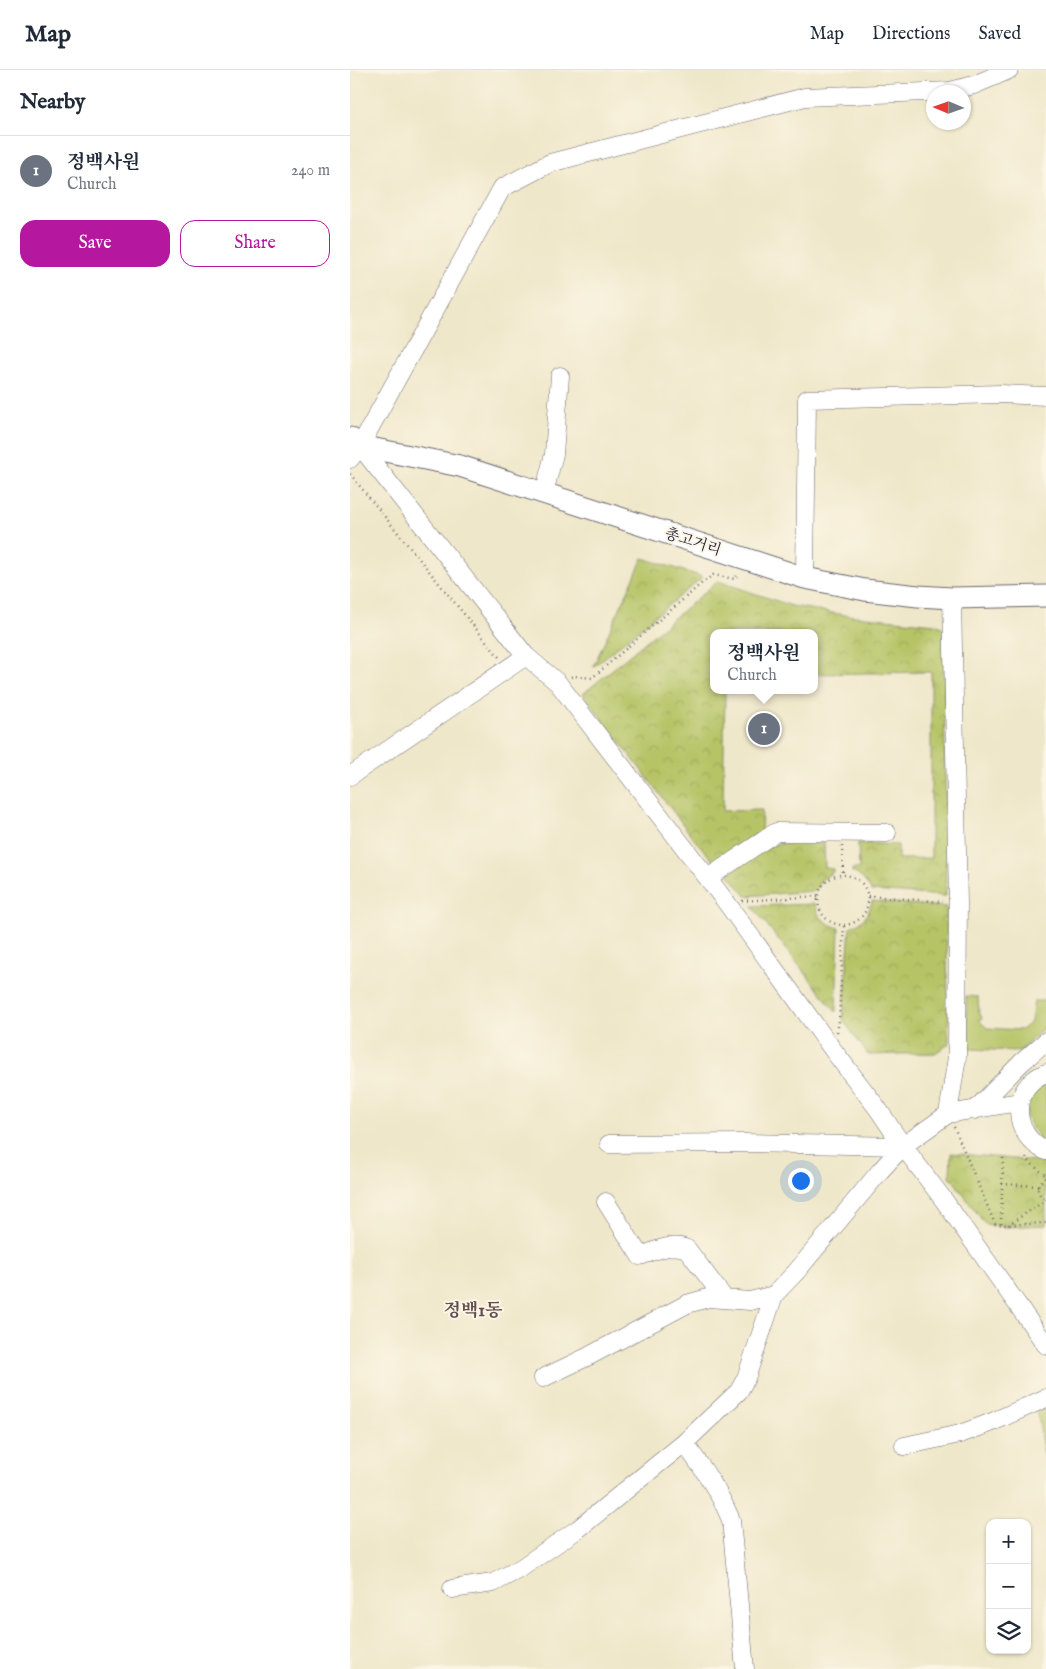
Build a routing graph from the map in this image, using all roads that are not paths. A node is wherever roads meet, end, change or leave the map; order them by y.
1 (1009, 70) edge
2 (560, 376) dead end
3 (1046, 396) edge
4 (354, 448) edge
5 (544, 493) junction
6 (805, 578) junction
7 (1046, 596) edge
8 (952, 598) junction
9 (526, 656) junction
10 (350, 776) edge
11 (887, 833) dead end
12 (708, 878) junction
13 (1046, 1041) edge
14 (1046, 1073) edge
15 (1020, 1102) junction
16 (975, 1110) junction
17 (948, 1114) junction
18 (609, 1144) dead end
19 (903, 1146) junction
20 (1046, 1151) edge
21 (606, 1202) dead end
22 (774, 1296) junction
23 (724, 1298) junction
24 (1046, 1345) edge
25 (543, 1378) dead end
26 (1046, 1398) edge
27 (684, 1443) junction
28 (904, 1446) dead end
29 (452, 1589) dead end
30 (745, 1669) edge

1 - 4 street
2 - 5 street
3 - 6 street
4 - 5 main road, 총고거리
4 - 9 street
5 - 6 main road, 총고거리
6 - 8 main road, 총고거리
7 - 8 main road, 총고거리
8 - 17 street
9 - 10 street
9 - 12 street
11 - 12 street
12 - 19 street
13 - 16 street
14 - 15 street
15 - 16 street
15 - 20 street
16 - 17 street
17 - 19 street
18 - 19 street
19 - 22 street
19 - 24 street
21 - 23 street
22 - 23 street
22 - 27 street
23 - 25 street
26 - 28 street
27 - 29 street
27 - 30 street

